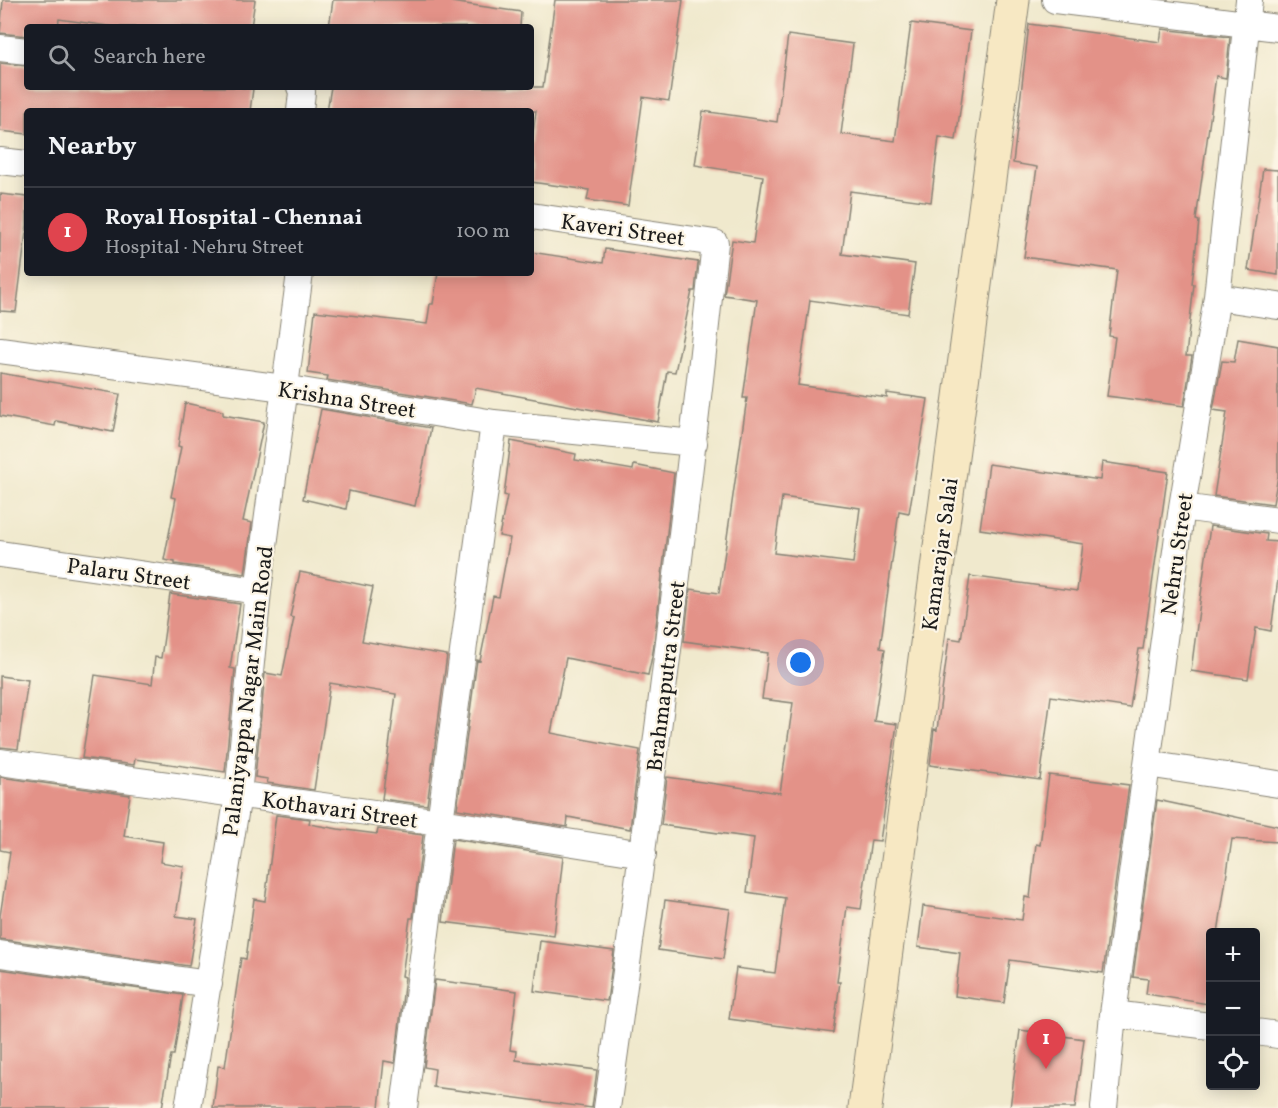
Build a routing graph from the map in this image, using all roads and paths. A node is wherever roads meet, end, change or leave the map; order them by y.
1 (1013, 0) edge
2 (1055, 0) edge
3 (1248, 11) edge
4 (1278, 28) edge
5 (0, 48) edge
6 (24, 51) edge
7 (301, 90) edge
8 (300, 108) edge
9 (0, 161) edge
10 (24, 164) edge
11 (534, 216) edge
12 (715, 243) joint
13 (300, 276) edge
14 (1217, 297) junction
15 (1278, 306) edge
16 (0, 350) edge
17 (285, 388) junction
18 (494, 423) junction
19 (694, 443) junction
20 (1182, 507) junction
21 (1278, 520) edge
22 (0, 554) edge
23 (258, 591) junction
24 (0, 762) edge
25 (1147, 764) junction
26 (1278, 784) edge
27 (238, 795) junction
28 (440, 822) junction
29 (643, 854) junction
30 (0, 954) edge
31 (209, 984) junction
32 (1113, 1014) junction
33 (1206, 1026) edge
34 (1260, 1033) edge
35 (1278, 1035) edge
36 (188, 1108) edge
37 (404, 1108) edge
38 (607, 1108) edge
39 (865, 1108) edge
40 (1104, 1108) edge

1 - 39 street, Kamarajar Salai
2 - 3 street
3 - 4 street
3 - 14 street, Nehru Street
5 - 6 street
7 - 8 street
9 - 10 street
11 - 12 street, Kaveri Street
12 - 19 street, Brahmaputra Street
13 - 17 street, Palaniyappa Nagar Main Road
14 - 15 street
14 - 20 street, Nehru Street
16 - 17 street, Krishna Street
17 - 18 street, Krishna Street
17 - 23 street, Palaniyappa Nagar Main Road
18 - 19 street, Krishna Street
18 - 28 street
19 - 29 street, Brahmaputra Street
20 - 21 street
20 - 25 street, Nehru Street
22 - 23 street, Palaru Street
23 - 27 street, Palaniyappa Nagar Main Road
24 - 27 street, Kothavari Street
25 - 26 street
25 - 32 street, Nehru Street
27 - 28 street, Kothavari Street
27 - 31 street, Palaniyappa Nagar Main Road
28 - 29 street, Kothavari Street
28 - 37 street
29 - 38 street, Brahmaputra Street
30 - 31 street
31 - 36 street, Palaniyappa Nagar Main Road
32 - 33 street
32 - 40 street, Nehru Street
34 - 35 street

